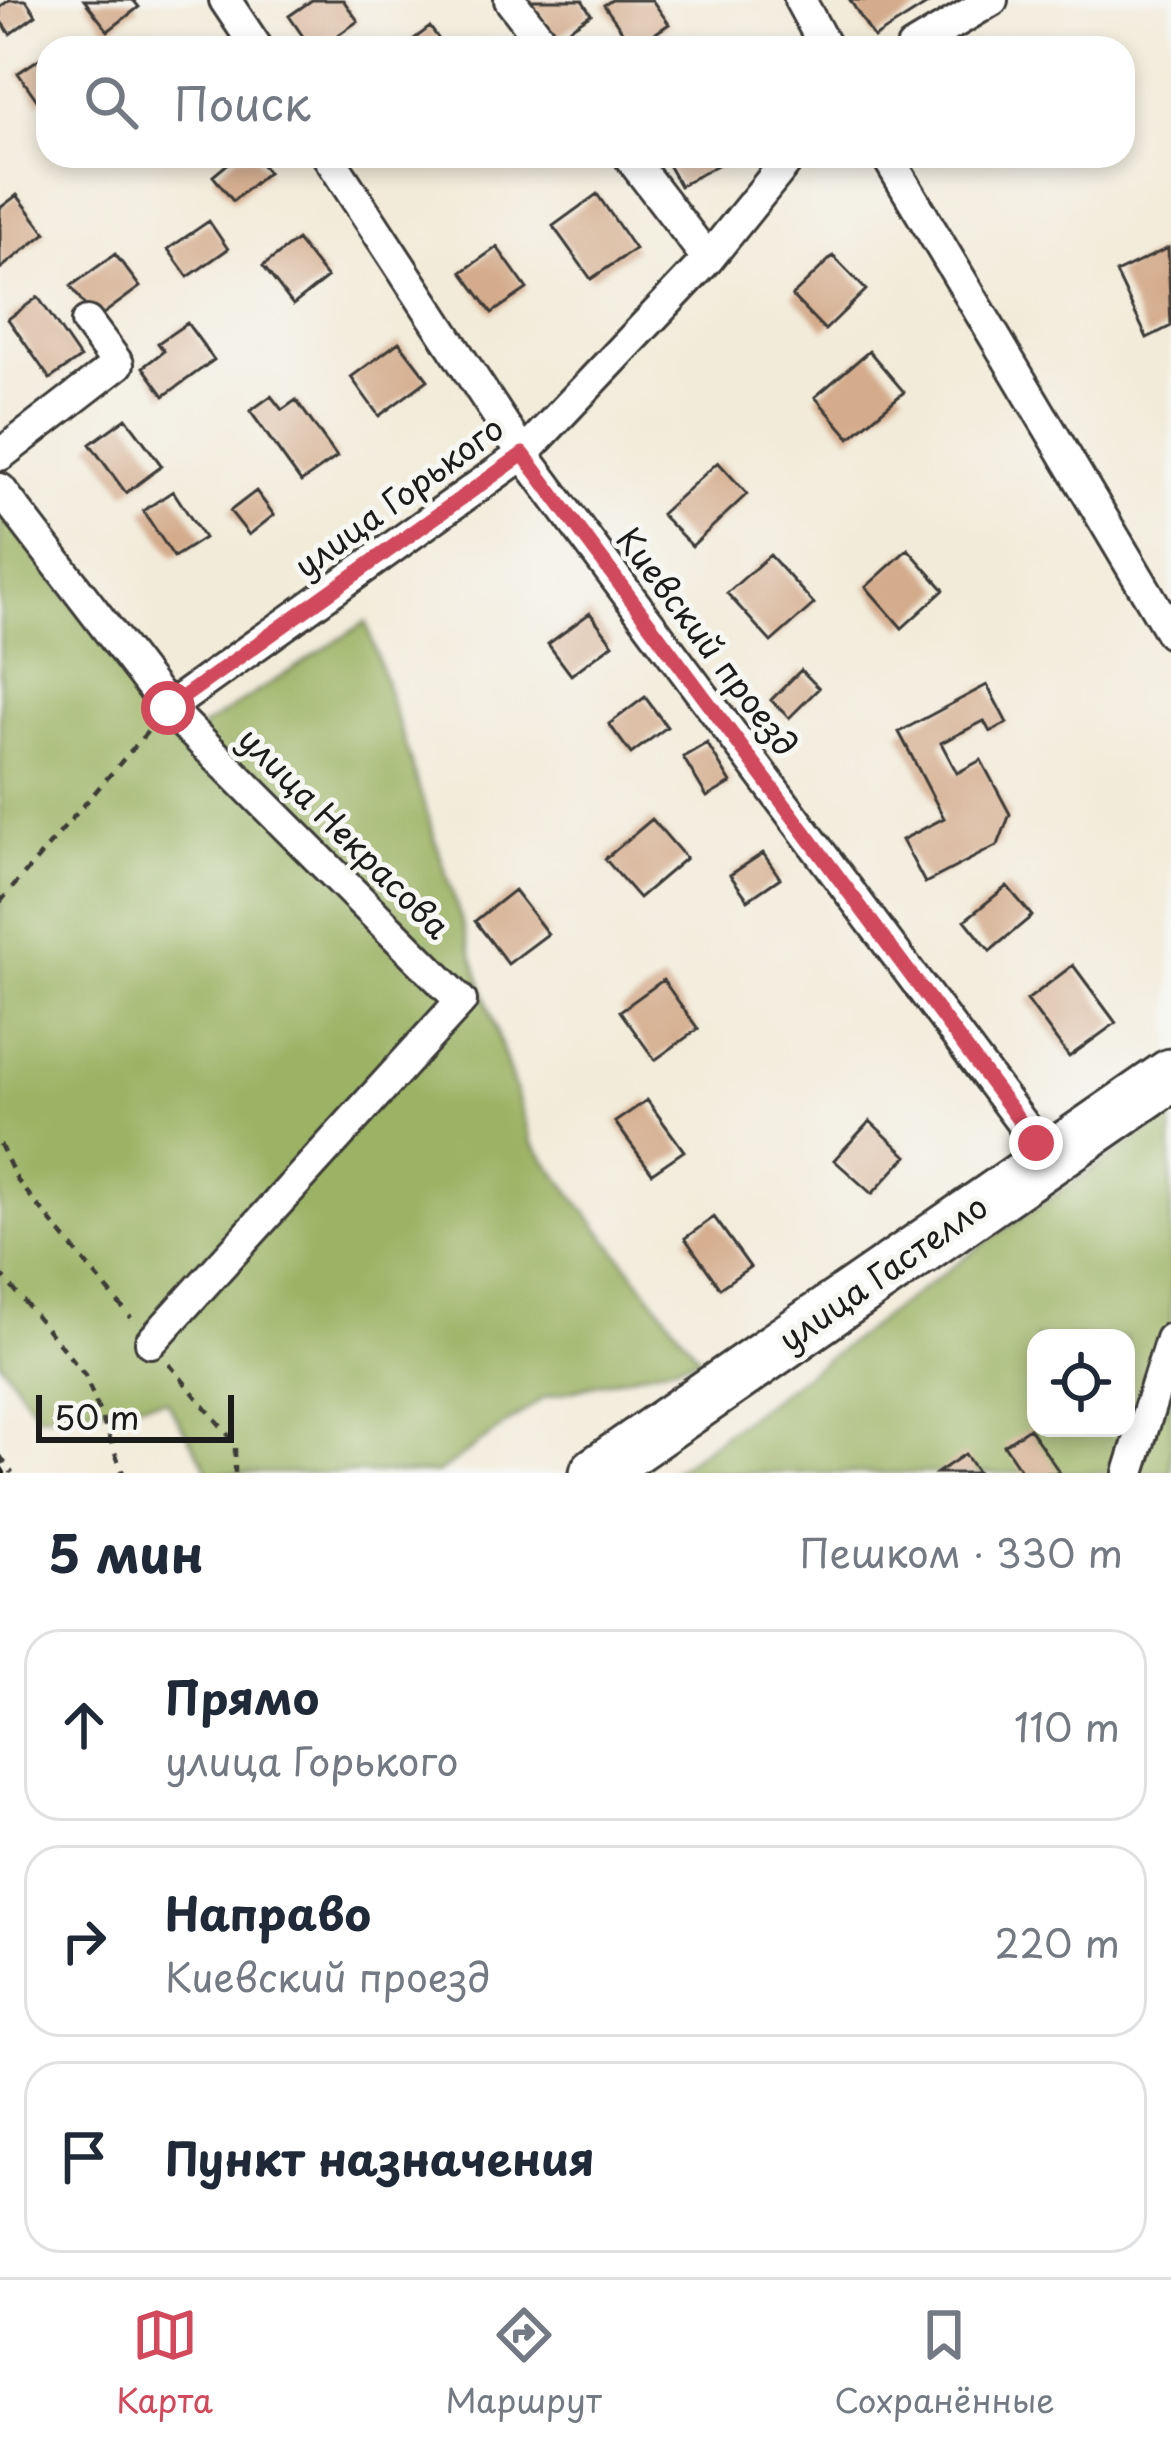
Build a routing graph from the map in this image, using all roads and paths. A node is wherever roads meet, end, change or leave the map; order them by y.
1 (225, 0) edge
2 (510, 0) edge
3 (800, 0) edge
4 (992, 0) edge
5 (249, 36) edge
6 (538, 36) edge
7 (820, 36) edge
8 (932, 36) edge
9 (336, 168) edge
10 (638, 168) edge
11 (781, 168) edge
12 (894, 168) edge
13 (708, 259) junction
14 (87, 322) dead end
15 (523, 454) junction
16 (0, 455) edge
17 (0, 488) edge
18 (1171, 633) edge
19 (168, 708) junction
20 (0, 902) edge
21 (1171, 1075) edge
22 (0, 1144) edge
23 (1048, 1158) junction
24 (0, 1273) edge
25 (1171, 1339) edge
26 (151, 1342) junction
27 (0, 1456) edge
28 (12, 1473) edge
29 (123, 1473) edge
30 (236, 1473) edge
31 (596, 1473) edge
32 (1129, 1473) edge

1 - 5 street
2 - 6 street
3 - 7 street
4 - 8 street
9 - 15 street, Киевский проезд
10 - 13 street
11 - 13 street, улица Горького
12 - 18 street
13 - 15 street, улица Горького
14 - 16 street
15 - 19 street, улица Горького
15 - 23 street, Киевский проезд
17 - 19 street, улица Некрасова
19 - 20 path
19 - 26 street, улица Некрасова
21 - 23 main road, улица Гастелло
22 - 26 path
23 - 31 main road, улица Гастелло
24 - 29 path
25 - 32 street
26 - 30 path
27 - 28 path

